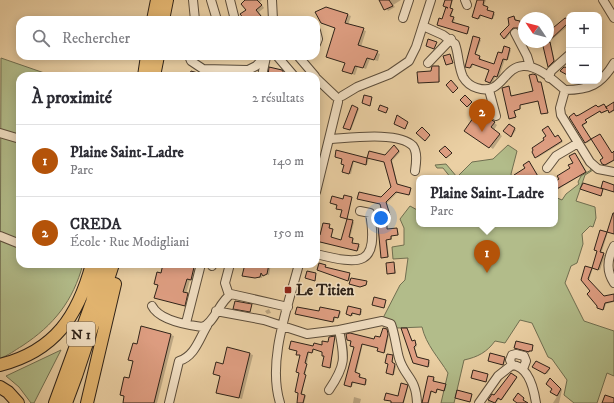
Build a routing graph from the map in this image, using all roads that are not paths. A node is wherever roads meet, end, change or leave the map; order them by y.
1 (157, 0) edge
2 (167, 0) edge
3 (193, 0) edge
4 (211, 0) edge
5 (230, 0) edge
6 (272, 0) edge
7 (409, 0) edge
8 (431, 0) edge
9 (603, 0) edge
10 (154, 16) edge
11 (165, 16) edge
12 (195, 16) edge
13 (216, 16) edge
14 (234, 16) edge
15 (273, 16) edge
16 (403, 18) dead end
17 (614, 18) edge
18 (423, 26) junction
19 (515, 33) dead end
20 (451, 39) junction
21 (566, 58) edge
22 (147, 60) edge
23 (157, 60) edge
24 (190, 60) edge
25 (262, 60) edge
26 (265, 60) edge
27 (280, 60) edge
28 (303, 60) edge
29 (428, 63) dead end
30 (614, 63) edge
31 (530, 66) junction
32 (145, 72) edge
33 (155, 72) edge
34 (263, 72) edge
35 (291, 72) edge
36 (312, 72) edge
37 (549, 78) junction
38 (320, 82) edge
39 (489, 90) junction
40 (565, 90) junction
41 (338, 98) junction
42 (496, 116) dead end
43 (0, 133) edge
44 (16, 138) edge
45 (330, 139) junction
46 (578, 143) junction
47 (547, 168) dead end
48 (415, 171) dead end
49 (614, 172) edge
50 (320, 177) edge
51 (360, 211) dead end
52 (0, 236) edge
53 (16, 242) edge
54 (614, 246) edge
55 (320, 255) edge
56 (91, 268) edge
57 (103, 268) edge
58 (112, 268) edge
59 (119, 268) edge
60 (200, 268) edge
61 (229, 268) edge
62 (298, 268) edge
63 (614, 283) edge
64 (229, 295) junction
65 (152, 306) dead end
66 (288, 307) junction
67 (216, 311) junction
68 (186, 323) junction
69 (207, 326) junction
70 (283, 327) junction
71 (339, 330) junction
72 (0, 365) edge
73 (510, 366) junction
74 (523, 369) junction
75 (0, 387) edge
76 (329, 390) dead end
77 (18, 403) edge
78 (55, 403) edge
79 (66, 403) edge
80 (87, 403) edge
81 (169, 403) edge
82 (280, 403) edge
83 (417, 403) edge
84 (479, 403) edge
85 (536, 403) edge

1 - 10 highway
2 - 11 highway
3 - 12 street
4 - 13 street
5 - 14 street
6 - 15 street
7 - 16 street
8 - 18 street
9 - 17 street
18 - 20 street
18 - 41 street
19 - 31 street
20 - 29 street
20 - 39 street
21 - 37 street
22 - 32 highway
23 - 33 highway
24 - 25 street
26 - 34 street
27 - 35 street
28 - 36 street
30 - 40 street
31 - 37 street
31 - 39 street
37 - 40 street
38 - 41 street
39 - 42 street
40 - 46 street
41 - 45 street
43 - 44 street
45 - 48 street
45 - 50 street
46 - 47 street
46 - 49 street
51 - 55 street
52 - 53 street
54 - 63 street
56 - 72 highway
57 - 78 highway, N 1
58 - 79 highway, N 1
59 - 80 highway
60 - 68 street
61 - 64 street
62 - 66 street
64 - 66 street
64 - 67 street
65 - 68 street
66 - 70 street
67 - 69 street
67 - 70 street
68 - 69 street
69 - 81 street
70 - 71 street
70 - 82 street
71 - 76 street
71 - 83 street
73 - 74 street
73 - 74 street
73 - 84 street
74 - 85 street
75 - 77 highway

